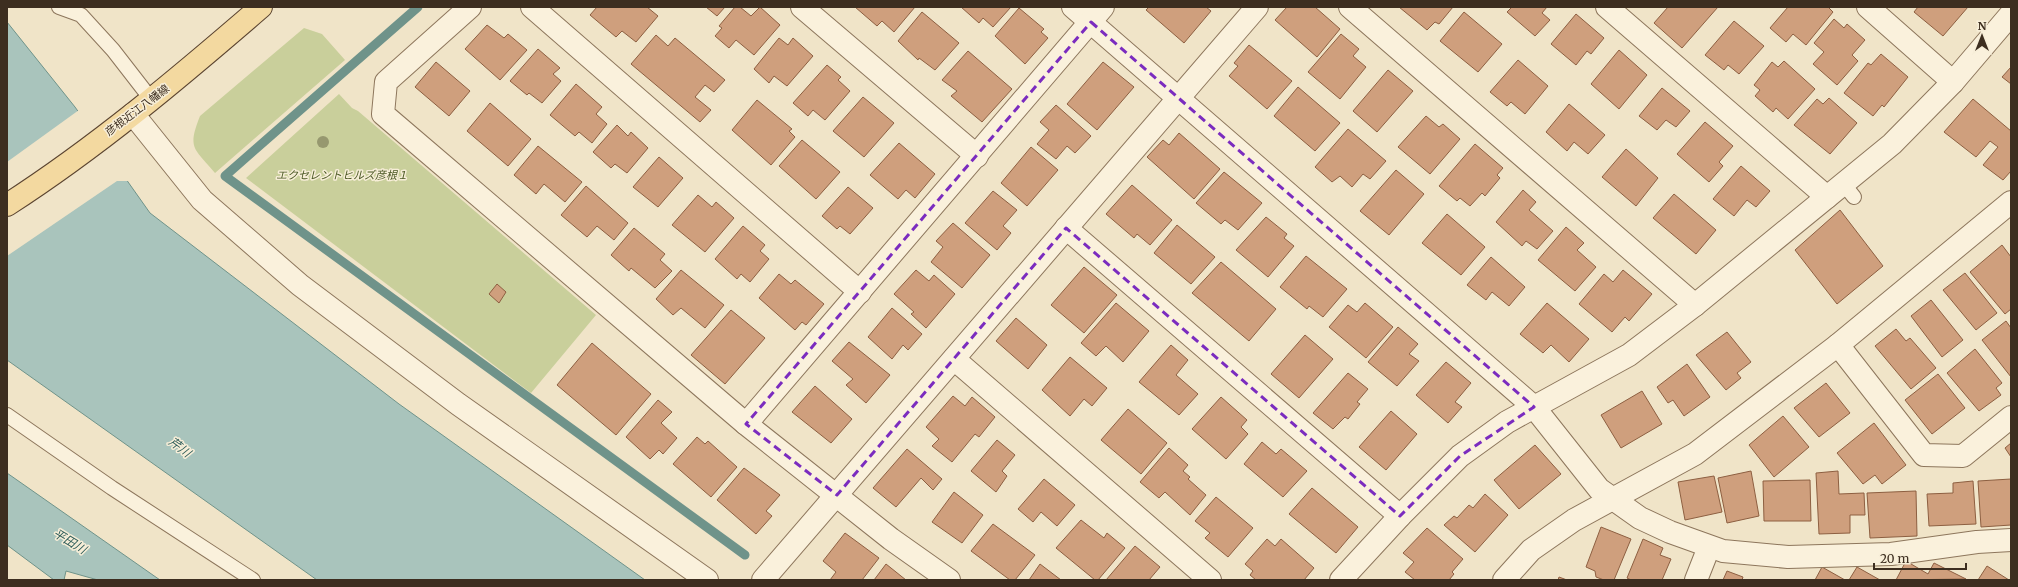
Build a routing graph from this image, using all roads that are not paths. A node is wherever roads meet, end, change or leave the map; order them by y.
1 (59, 7) edge
2 (261, 7) edge
3 (470, 7) edge
4 (532, 7) edge
5 (802, 7) edge
6 (1073, 7) edge
7 (1257, 7) edge
8 (1350, 7) edge
9 (1607, 7) edge
10 (1868, 7) edge
11 (1097, 14) edge
12 (2011, 14) edge
13 (1953, 82) junction
14 (1178, 98) junction
15 (151, 99) junction
16 (133, 114) junction
17 (977, 156) junction
18 (1842, 192) junction
19 (2011, 202) edge
20 (7, 204) edge
21 (1066, 228) junction
22 (860, 292) junction
23 (1696, 305) junction
24 (1838, 345) junction
25 (954, 359) junction
26 (1534, 406) junction
27 (7, 415) edge
28 (2011, 417) edge
29 (746, 424) junction
30 (838, 495) junction
31 (1614, 499) junction
32 (1400, 516) junction
33 (2011, 540) edge
34 (1709, 547) junction
35 (253, 580) edge
36 (707, 580) edge
37 (763, 580) edge
38 (949, 580) edge
39 (1210, 580) edge
40 (1341, 580) edge
41 (1504, 580) edge
42 (1696, 580) edge

1 - 15 lane
2 - 15 main road, 彦根近江八幡線
3 - 29 street
4 - 22 street
5 - 17 street
6 - 11 street
7 - 14 street
8 - 23 street
9 - 18 street
10 - 13 street
11 - 14 street
11 - 17 street
12 - 13 street
13 - 18 street
14 - 21 street
14 - 26 street
15 - 16 main road, 彦根近江八幡線
16 - 20 main road, 彦根近江八幡線
16 - 36 street
17 - 22 street
18 - 23 street
19 - 24 street
21 - 25 street
21 - 32 street
22 - 29 street
23 - 26 street
24 - 28 street
24 - 31 street
25 - 30 street
25 - 39 street
26 - 31 street
26 - 32 street
27 - 35 lane
29 - 30 street
30 - 37 street
30 - 38 street
31 - 34 street
31 - 41 street
32 - 40 street
33 - 34 street
34 - 42 street

